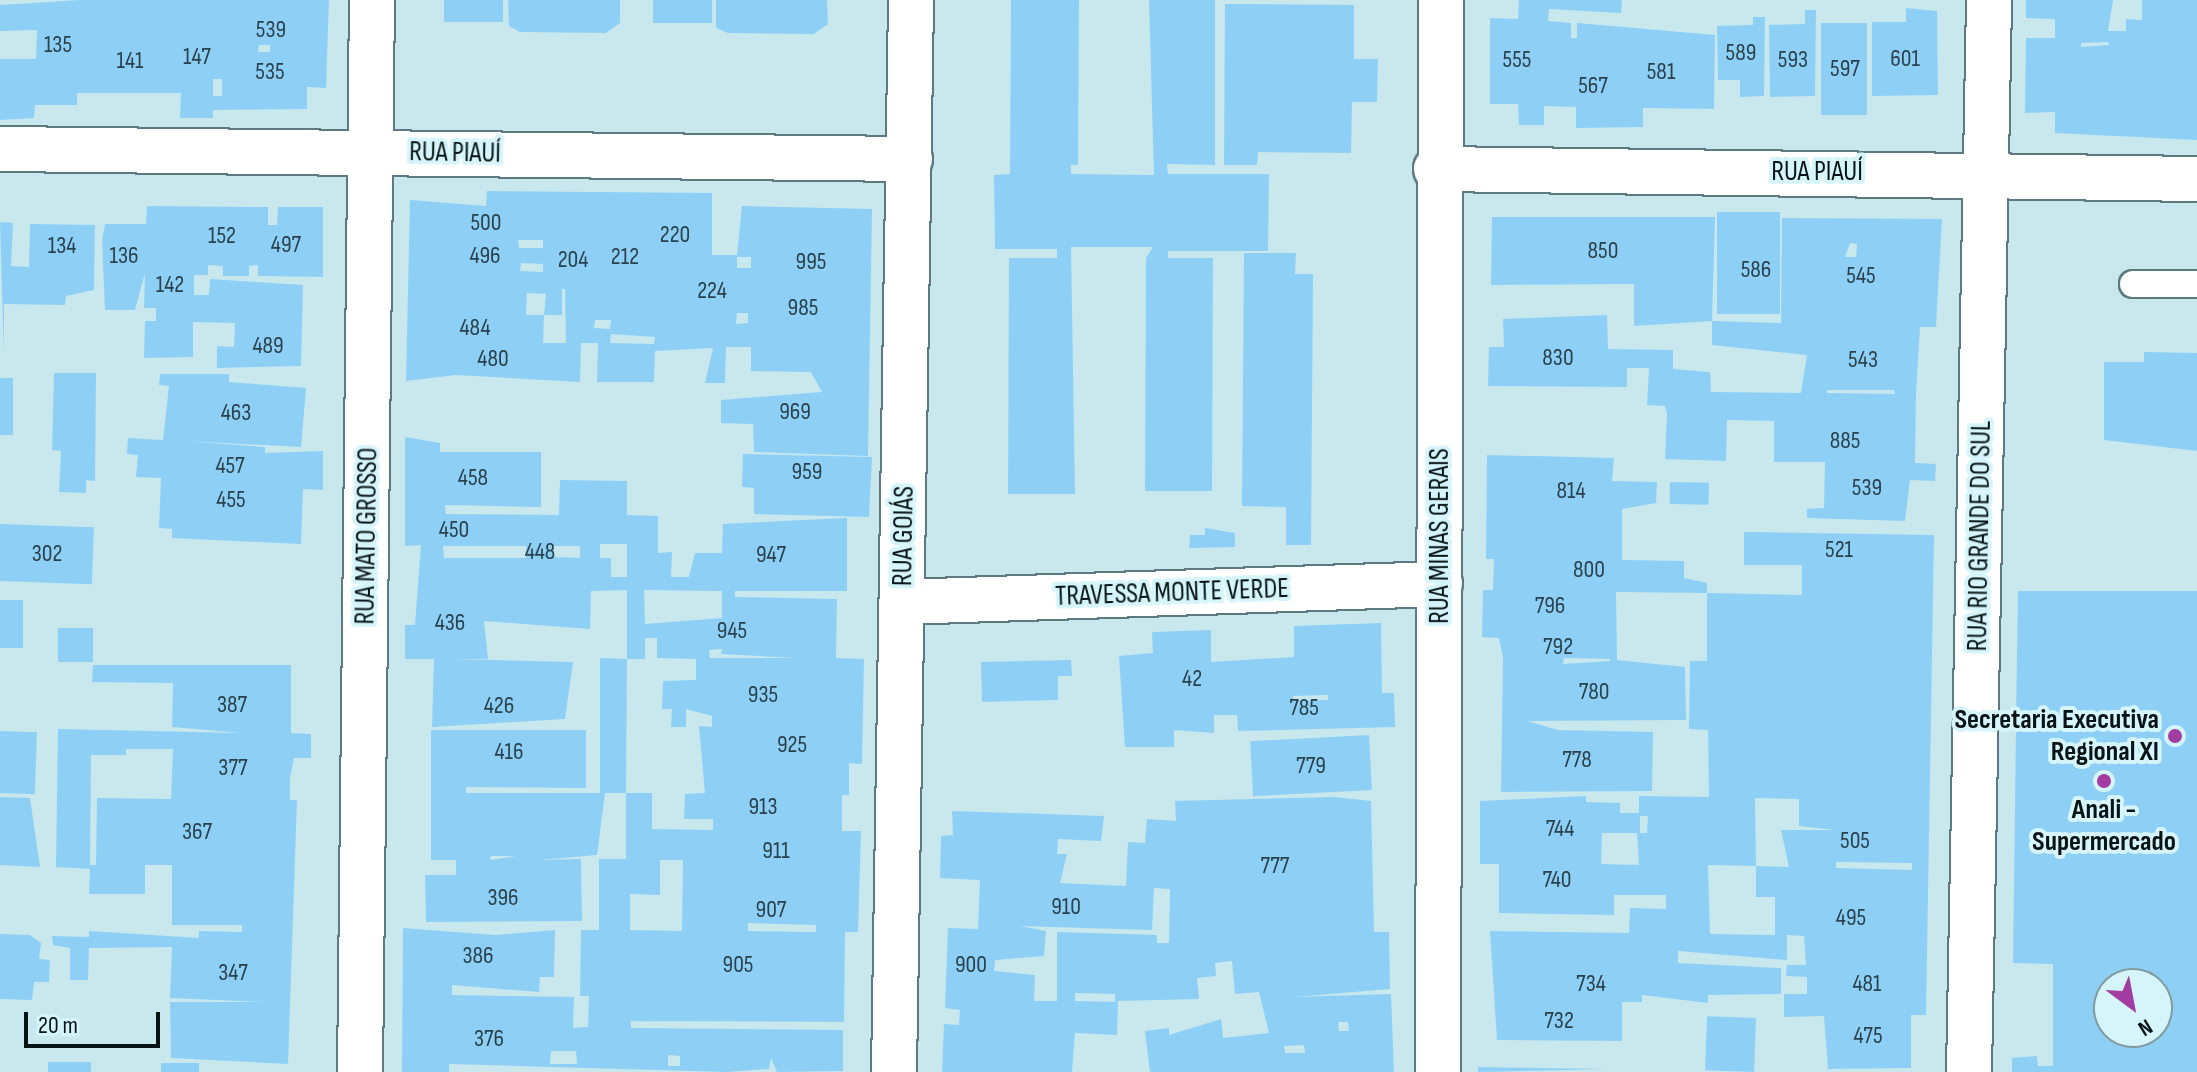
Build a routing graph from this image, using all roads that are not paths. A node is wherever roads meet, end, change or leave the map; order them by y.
1 (372, 0) edge
2 (911, 0) edge
3 (1441, 0) edge
4 (1989, 0) edge
5 (0, 149) edge
6 (372, 152) junction
7 (910, 159) junction
8 (1436, 169) junction
9 (1988, 174) junction
10 (2197, 179) edge
11 (2133, 284) dead end
12 (2197, 284) edge
13 (1440, 584) junction
14 (903, 602) junction
15 (360, 1072) edge
16 (894, 1072) edge
17 (1438, 1072) edge
18 (1969, 1072) edge

1 - 6 street, RUA MATO GROSSO
2 - 7 street, RUA GOIÁS
3 - 8 street, RUA MINAS GERAIS
4 - 9 street, RUA RIO GRANDE DO SUL
5 - 6 street, RUA PIAUÍ
6 - 7 street, RUA PIAUÍ
6 - 15 street, RUA MATO GROSSO
7 - 14 street, RUA GOIÁS
8 - 9 street, RUA PIAUÍ
8 - 13 street, RUA MINAS GERAIS
9 - 10 street, RUA PIAUÍ
9 - 18 street, RUA RIO GRANDE DO SUL
11 - 12 lane
13 - 14 street, TRAVESSA MONTE VERDE
13 - 17 street, RUA MINAS GERAIS
14 - 16 street, RUA GOIÁS

